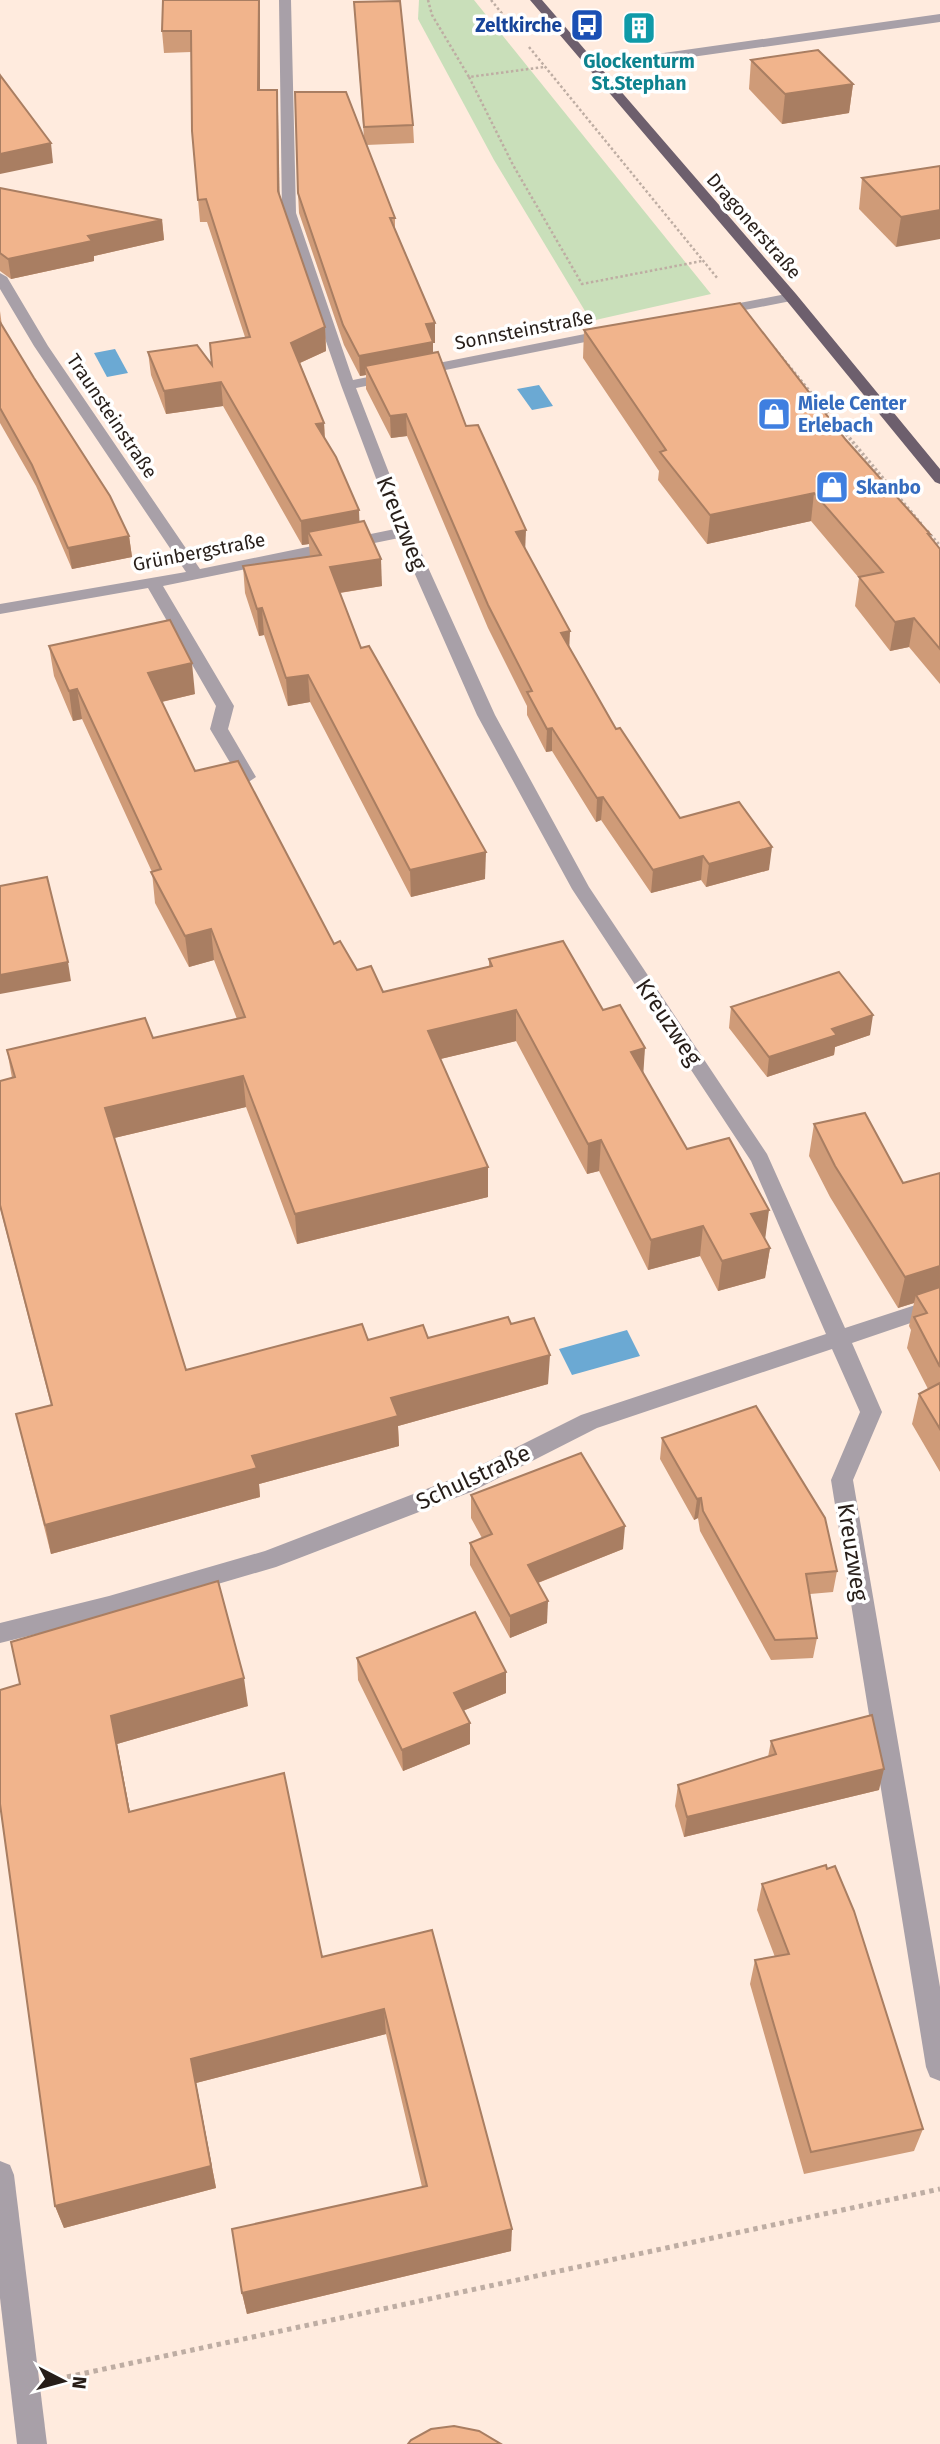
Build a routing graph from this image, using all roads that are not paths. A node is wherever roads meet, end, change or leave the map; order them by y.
1 (285, 0) edge
2 (536, 0) edge
3 (940, 18) edge
4 (593, 67) junction
5 (0, 277) edge
6 (791, 297) junction
7 (694, 316) edge
8 (627, 329) edge
9 (348, 385) junction
10 (940, 479) edge
11 (404, 532) junction
12 (196, 575) junction
13 (153, 582) junction
14 (0, 609) edge
15 (247, 777) edge
16 (940, 1305) edge
17 (840, 1337) junction
18 (0, 1633) edge
19 (940, 2067) edge
20 (0, 2175) edge
21 (32, 2444) edge

1 - 9 street, Kreuzweg
2 - 4 main road, Dragonerstraße
3 - 4 street
4 - 6 main road, Dragonerstraße
5 - 12 street, Traunsteinstraße
6 - 7 street
6 - 10 main road, Dragonerstraße
8 - 9 street, Sonnsteinstraße
9 - 11 street, Kreuzweg
11 - 12 street, Grünbergstraße
11 - 17 street, Kreuzweg
12 - 13 street, Grünbergstraße
13 - 14 street, Grünbergstraße
13 - 15 street
16 - 17 street, Schulstraße
17 - 18 street, Schulstraße
17 - 19 street, Kreuzweg
20 - 21 street

